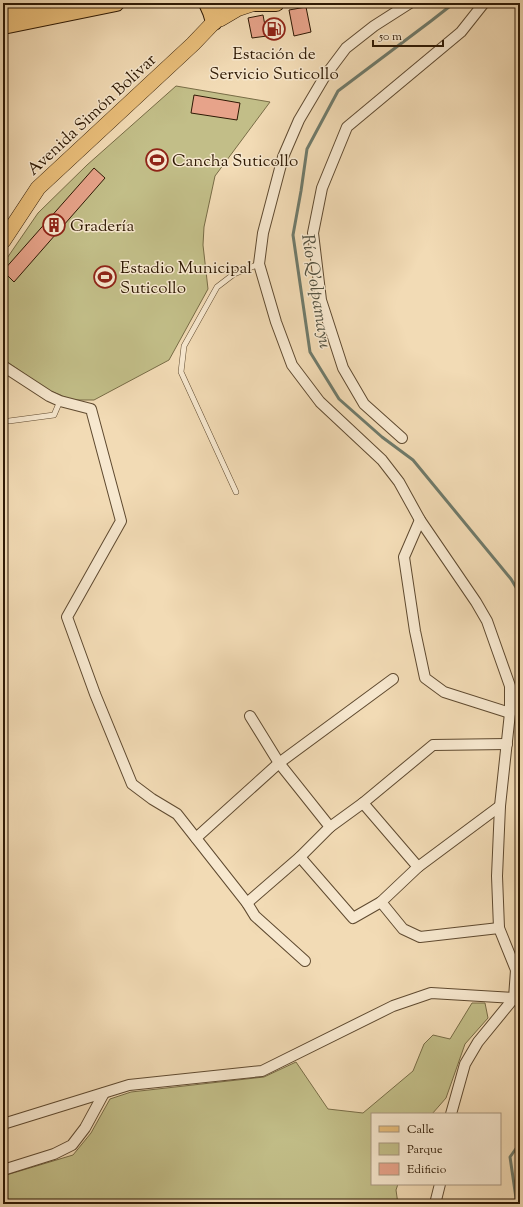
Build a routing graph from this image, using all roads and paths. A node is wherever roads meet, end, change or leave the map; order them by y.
1 (45, 3) edge
2 (116, 3) edge
3 (207, 3) edge
4 (228, 3) edge
5 (256, 3) edge
6 (276, 3) edge
7 (410, 3) edge
8 (484, 3) edge
9 (3, 11) edge
10 (214, 22) junction
11 (3, 26) edge
12 (3, 241) edge
13 (259, 264) junction
14 (3, 366) edge
15 (60, 401) junction
16 (9, 421) dead end
17 (402, 438) dead end
18 (236, 492) dead end
19 (420, 520) junction
20 (393, 679) dead end
21 (510, 714) junction
22 (250, 716) dead end
23 (507, 744) junction
24 (280, 763) junction
25 (363, 803) junction
26 (500, 806) junction
27 (330, 827) junction
28 (196, 838) junction
29 (300, 857) junction
30 (418, 867) junction
31 (247, 902) junction
32 (381, 902) junction
33 (499, 928) junction
34 (305, 961) dead end
35 (514, 998) junction
36 (104, 1093) junction
37 (451, 1113) edge
38 (3, 1124) edge
39 (3, 1170) edge
40 (440, 1185) edge
41 (435, 1204) edge

1 - 9 highway
2 - 11 highway
3 - 10 highway
4 - 10 main road, Avenida Simón Bolivar
5 - 6 highway
5 - 10 main road, Avenida Simón Bolivar
7 - 13 street
8 - 17 street
10 - 12 main road, Avenida Simón Bolivar
13 - 18 lane
13 - 19 street
14 - 15 street
15 - 16 lane
15 - 28 street
19 - 21 street
19 - 21 street
20 - 24 street
21 - 23 street
22 - 24 street
23 - 25 street
23 - 26 street
24 - 27 street
24 - 28 street
25 - 27 street
25 - 30 street
26 - 30 street
26 - 33 street
27 - 29 street
28 - 31 street
29 - 31 street
29 - 32 street
30 - 32 street
31 - 34 street
32 - 33 street
33 - 35 street
35 - 36 street
35 - 37 street
36 - 38 street
36 - 39 street
40 - 41 street

